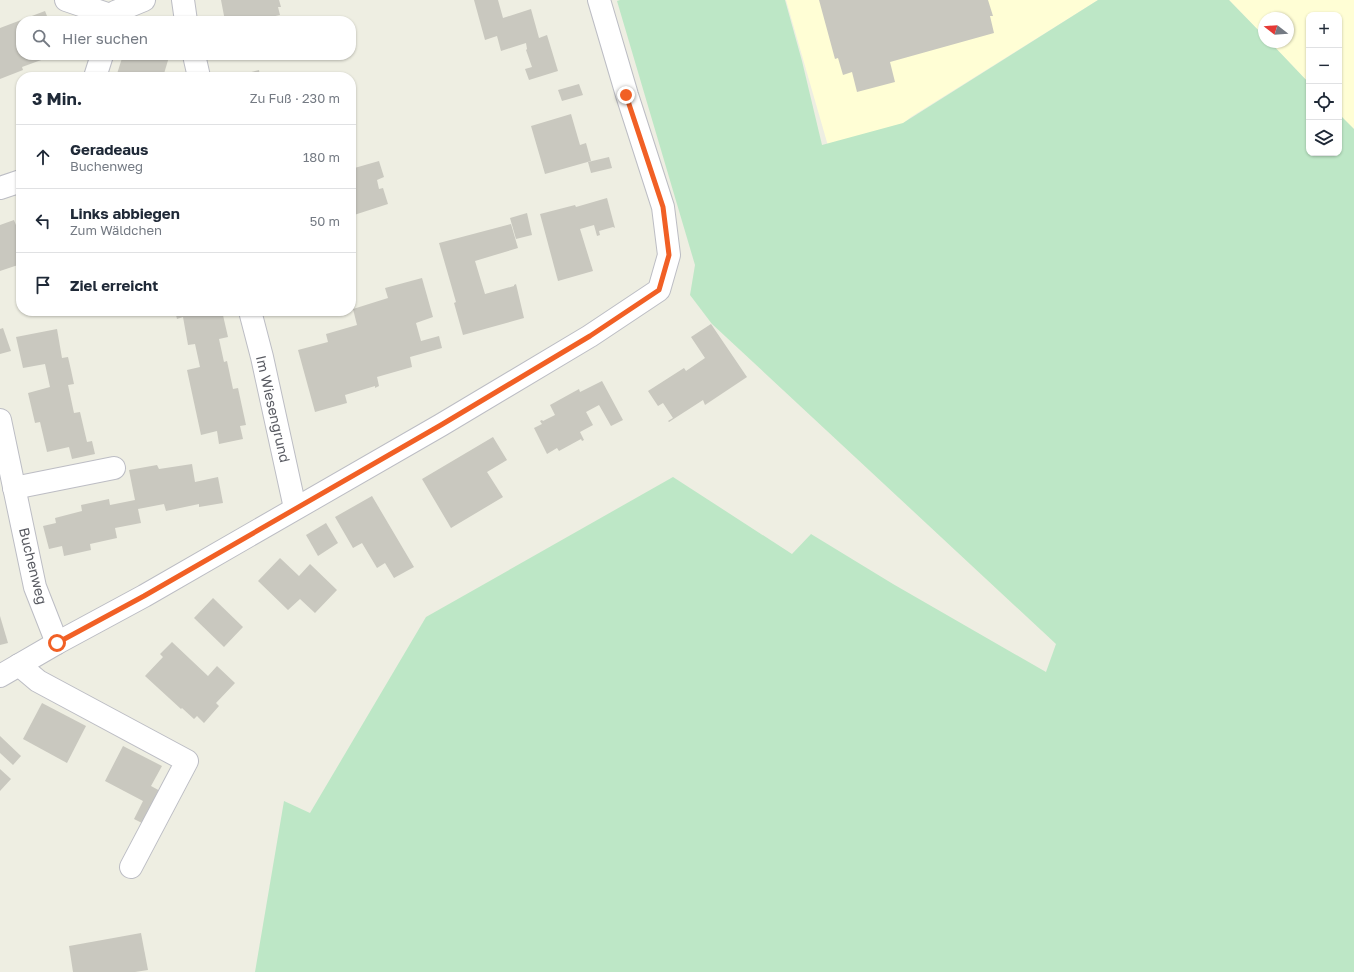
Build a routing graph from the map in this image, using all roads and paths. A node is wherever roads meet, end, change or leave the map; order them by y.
1 (66, 0) edge
2 (144, 0) edge
3 (183, 0) edge
4 (600, 0) edge
5 (105, 16) edge
6 (113, 16) edge
7 (185, 16) edge
8 (100, 60) edge
9 (195, 60) edge
10 (97, 72) edge
11 (198, 72) edge
12 (16, 183) edge
13 (0, 188) edge
14 (251, 316) edge
15 (0, 420) edge
16 (114, 468) dead end
17 (14, 488) junction
18 (295, 508) junction
19 (57, 643) junction
20 (19, 665) junction
21 (0, 676) edge
22 (131, 867) dead end

1 - 5 street
2 - 6 street
3 - 7 street
4 - 18 street
8 - 10 street
9 - 11 street
12 - 13 street
14 - 18 street, Im Wiesengrund
15 - 17 street, Buchenweg
16 - 17 street
17 - 19 street, Buchenweg
18 - 19 street
19 - 20 street
20 - 21 street
20 - 22 street

